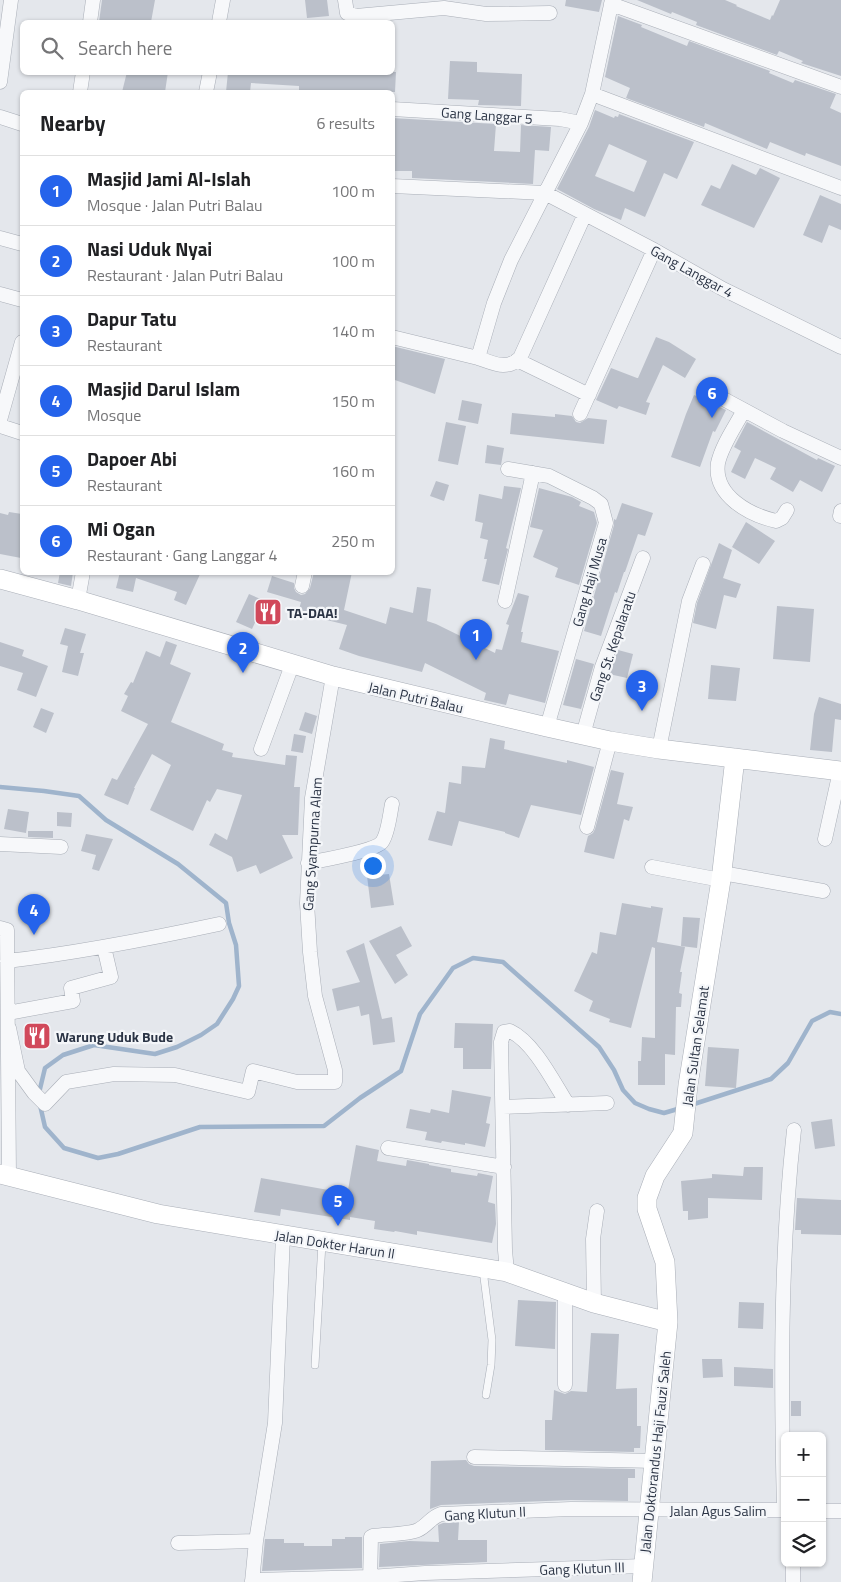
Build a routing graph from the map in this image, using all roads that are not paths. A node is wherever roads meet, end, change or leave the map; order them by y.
1 (12, 0) edge
2 (93, 0) edge
3 (224, 0) edge
4 (345, 0) edge
5 (611, 2) edge
6 (445, 4) edge
7 (550, 13) dead end
8 (90, 20) edge
9 (219, 20) edge
10 (4, 30) edge
11 (82, 75) edge
12 (209, 75) edge
13 (0, 82) edge
14 (841, 87) edge
15 (80, 90) edge
16 (206, 90) edge
17 (592, 94) junction
18 (395, 109) edge
19 (0, 117) edge
20 (20, 123) edge
21 (581, 123) junction
22 (395, 186) edge
23 (841, 188) edge
24 (545, 193) junction
25 (585, 214) junction
26 (0, 238) edge
27 (20, 243) edge
28 (654, 250) junction
29 (0, 294) edge
30 (20, 299) edge
31 (395, 338) edge
32 (841, 347) edge
33 (20, 349) edge
34 (478, 358) junction
35 (517, 360) junction
36 (705, 389) dead end
37 (589, 394) junction
38 (744, 410) junction
39 (580, 414) dead end
40 (0, 420) edge
41 (0, 426) edge
42 (20, 432) edge
43 (841, 458) edge
44 (508, 469) dead end
45 (533, 473) junction
46 (786, 510) dead end
47 (643, 558) dead end
48 (703, 564) dead end
49 (82, 575) edge
50 (0, 578) edge
51 (78, 600) junction
52 (505, 601) dead end
53 (292, 665) junction
54 (332, 676) junction
55 (547, 727) junction
56 (583, 735) junction
57 (610, 742) junction
58 (261, 749) dead end
59 (659, 749) junction
60 (735, 758) junction
61 (841, 771) edge
62 (392, 804) dead end
63 (587, 827) dead end
64 (825, 839) dead end
65 (0, 844) edge
66 (61, 847) dead end
67 (308, 863) junction
68 (652, 867) dead end
69 (721, 876) junction
70 (823, 890) dead end
71 (219, 924) dead end
72 (0, 928) edge
73 (104, 947) junction
74 (7, 961) junction
75 (8, 1013) junction
76 (9, 1028) junction
77 (607, 1103) dead end
78 (568, 1105) junction
79 (503, 1107) junction
80 (794, 1130) dead end
81 (388, 1148) dead end
82 (504, 1167) junction
83 (5, 1175) edge
84 (597, 1211) dead end
85 (283, 1236) junction
86 (322, 1242) junction
87 (483, 1267) junction
88 (507, 1272) junction
89 (565, 1292) junction
90 (594, 1303) junction
91 (668, 1322) junction
92 (314, 1365) dead end
93 (565, 1385) dead end
94 (486, 1395) dead end
95 (474, 1458) dead end
96 (655, 1461) junction
97 (783, 1477) edge
98 (650, 1510) junction
99 (781, 1510) edge
100 (826, 1510) edge
101 (841, 1511) edge
102 (256, 1541) junction
103 (178, 1543) dead end
104 (793, 1567) edge
105 (643, 1574) edge
106 (370, 1579) edge
107 (252, 1581) edge
108 (793, 1582) edge

1 - 10 street
2 - 8 street
3 - 9 street
4 - 6 street
5 - 14 street
5 - 17 street
6 - 7 street
10 - 13 street
11 - 15 street
12 - 16 street
17 - 21 street
17 - 23 street
18 - 21 street, Gang Langgar 5
19 - 20 street
21 - 24 street
22 - 24 street
24 - 25 street, Gang Langgar 4
24 - 34 street
25 - 28 street, Gang Langgar 4
25 - 35 street
26 - 27 street
28 - 32 street, Gang Langgar 4
28 - 37 street
29 - 30 street
31 - 34 street
33 - 40 street
34 - 35 street
35 - 37 street
36 - 38 street
37 - 39 street
38 - 43 street
38 - 46 street
41 - 42 street
44 - 45 street, Gang Haji Musa
45 - 52 street
45 - 55 street, Gang Haji Musa
47 - 56 street, Gang St. Kepalaratu
48 - 59 street
49 - 51 street
50 - 51 street, Jalan Putri Balau
51 - 53 street, Jalan Putri Balau
53 - 54 street, Jalan Putri Balau
53 - 58 street
54 - 55 street, Jalan Putri Balau
54 - 67 street, Gang Syampurna Alam
55 - 56 street, Jalan Putri Balau
56 - 57 street, Jalan Putri Balau
57 - 59 street, Jalan Putri Balau
57 - 63 street
59 - 60 street, Jalan Putri Balau
60 - 61 street, Jalan Putri Balau
60 - 69 street, Jalan Sultan Selamat
61 - 64 street
62 - 67 street
65 - 66 street
67 - 76 street, Gang Syampurna Alam
68 - 69 street
69 - 70 street
69 - 91 street, Jalan Sultan Selamat
71 - 73 street
72 - 74 street
73 - 74 street
73 - 75 street
74 - 75 street
75 - 76 street
76 - 83 street
77 - 78 street
78 - 79 street
78 - 79 street
79 - 82 street
80 - 97 street
81 - 82 street
82 - 88 street
83 - 85 street, Jalan Dokter Harun II
84 - 90 street
85 - 86 street, Jalan Dokter Harun II
85 - 102 street
86 - 87 street, Jalan Dokter Harun II
86 - 92 lane
87 - 88 street, Jalan Dokter Harun II
87 - 94 lane
88 - 89 street, Jalan Dokter Harun II
89 - 90 street, Jalan Dokter Harun II
89 - 93 street
90 - 91 street, Jalan Dokter Harun II
91 - 96 street, Jalan Doktorandus Haji Fauzi Saleh
95 - 96 street
96 - 98 street, Jalan Doktorandus Haji Fauzi Saleh
98 - 99 street, Jalan Agus Salim
98 - 105 street, Jalan Doktorandus Haji Fauzi Saleh
98 - 106 street, Gang Klutun II
100 - 101 street
102 - 103 street
102 - 107 street
104 - 108 street
105 - 106 street, Gang Klutun III
106 - 107 street, Gang Klutun III

